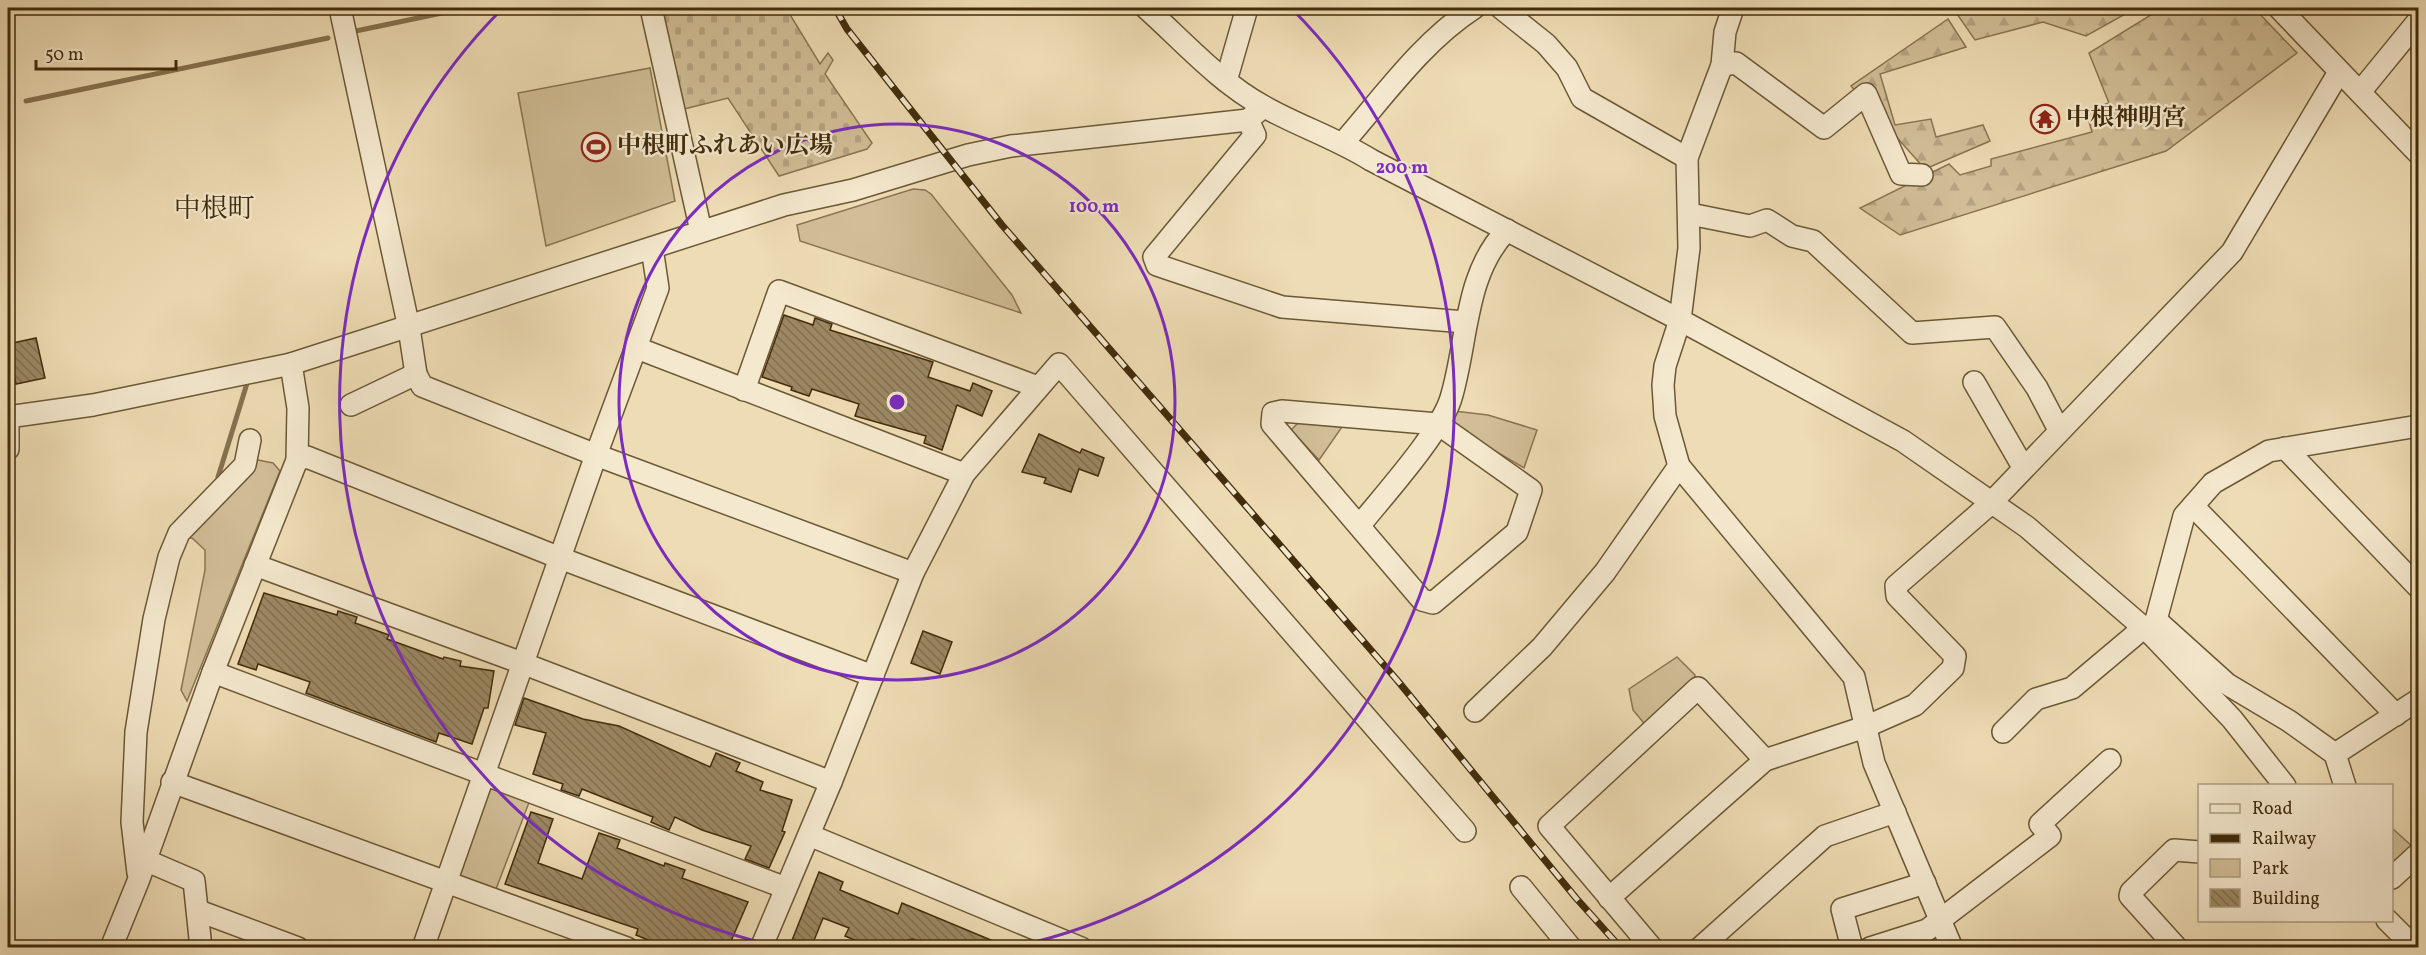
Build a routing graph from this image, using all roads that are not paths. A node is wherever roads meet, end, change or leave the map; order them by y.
1 (340, 8) edge
2 (651, 8) edge
3 (1146, 8) edge
4 (1247, 8) edge
5 (1474, 8) edge
6 (1501, 8) edge
7 (1733, 8) edge
8 (2279, 8) edge
9 (2410, 8) edge
10 (2418, 13) edge
11 (2418, 21) edge
12 (1722, 65) junction
13 (2339, 72) junction
14 (1226, 81) junction
15 (2360, 92) junction
16 (1256, 113) junction
17 (1343, 143) junction
18 (2418, 153) edge
19 (1687, 158) junction
20 (1922, 175) dead end
21 (1690, 214) junction
22 (1507, 230) junction
23 (700, 231) junction
24 (652, 248) junction
25 (1680, 320) junction
26 (1466, 322) junction
27 (409, 328) junction
28 (637, 348) junction
29 (291, 364) junction
30 (416, 374) junction
31 (1974, 382) dead end
32 (1038, 387) junction
33 (744, 390) junction
34 (351, 405) dead end
35 (8, 417) edge
36 (1438, 424) junction
37 (2418, 426) edge
38 (2059, 430) junction
39 (250, 440) dead end
40 (2285, 448) junction
41 (8, 449) edge
42 (596, 454) junction
43 (297, 460) junction
44 (1679, 466) junction
45 (2023, 467) junction
46 (964, 474) junction
47 (1990, 504) junction
48 (2193, 506) junction
49 (1360, 525) junction
50 (560, 558) junction
51 (255, 565) junction
52 (913, 573) junction
53 (2418, 587) edge
54 (2149, 627) junction
55 (522, 663) junction
56 (213, 672) junction
57 (873, 676) junction
58 (2418, 700) edge
59 (1475, 711) dead end
60 (2396, 715) junction
61 (1866, 727) junction
62 (2003, 732) dead end
63 (2335, 754) junction
64 (1765, 760) junction
65 (2110, 760) dead end
66 (483, 774) junction
67 (172, 782) junction
68 (831, 782) junction
69 (2283, 784) edge
70 (2344, 784) edge
71 (1895, 812) junction
72 (1465, 831) dead end
73 (809, 835) junction
74 (2198, 852) edge
75 (2418, 854) edge
76 (142, 870) junction
77 (2393, 876) edge
78 (446, 881) junction
79 (1925, 883) junction
80 (1521, 887) dead end
81 (786, 888) junction
82 (1609, 898) junction
83 (199, 911) junction
84 (1941, 921) junction
85 (2388, 922) edge
86 (1701, 947) edge
87 (111, 948) edge
88 (201, 948) edge
89 (298, 948) edge
90 (423, 948) edge
91 (627, 948) edge
92 (761, 948) edge
93 (1081, 948) edge
94 (1571, 948) edge
95 (1652, 948) edge
96 (1852, 948) edge
97 (1870, 948) edge
98 (1952, 948) edge
99 (2177, 948) edge
100 (2415, 948) edge

1 - 27 street
2 - 23 street
3 - 14 street
4 - 14 street
5 - 17 street
6 - 19 street
7 - 12 street
8 - 13 street
9 - 10 street
11 - 15 street
12 - 19 street
12 - 20 street
13 - 15 street
13 - 38 street
14 - 16 street
15 - 18 street
16 - 17 street
16 - 23 street
16 - 26 street
17 - 22 street
19 - 21 street
21 - 25 street
21 - 38 street
22 - 25 street
22 - 26 street
23 - 24 street
24 - 27 street
24 - 28 street
25 - 44 street
25 - 47 street
26 - 36 street
27 - 29 street
27 - 30 street
28 - 33 street
28 - 42 street
29 - 35 street
29 - 43 street
30 - 34 street
30 - 42 street
31 - 45 street
32 - 33 street
32 - 46 street
32 - 72 street
33 - 46 street
35 - 41 street
36 - 49 street
36 - 49 street
36 - 49 street
37 - 40 street
38 - 45 street
39 - 76 street
40 - 48 street
40 - 53 street
42 - 50 street
42 - 52 street
43 - 50 street
43 - 51 street
44 - 59 street
44 - 61 street
45 - 47 street
46 - 52 street
47 - 54 street
47 - 61 street
48 - 54 street
48 - 60 street
50 - 55 street
50 - 57 street
51 - 55 street
51 - 56 street
52 - 57 street
54 - 62 street
54 - 63 street
54 - 69 street
55 - 66 street
55 - 68 street
56 - 66 street
56 - 67 street
57 - 68 street
58 - 60 street
60 - 63 street
61 - 64 street
61 - 71 street
63 - 70 street
64 - 82 street
64 - 82 street
65 - 84 street
66 - 78 street
66 - 81 street
67 - 76 street
67 - 78 street
68 - 73 street
71 - 79 street
71 - 86 street
73 - 81 street
73 - 93 street
74 - 99 street
75 - 77 street
76 - 83 street
76 - 87 street
78 - 90 street
78 - 91 street
79 - 84 street
79 - 96 street
80 - 94 street
81 - 92 street
82 - 95 street
83 - 88 street
83 - 89 street
84 - 97 street
84 - 98 street
85 - 100 street

